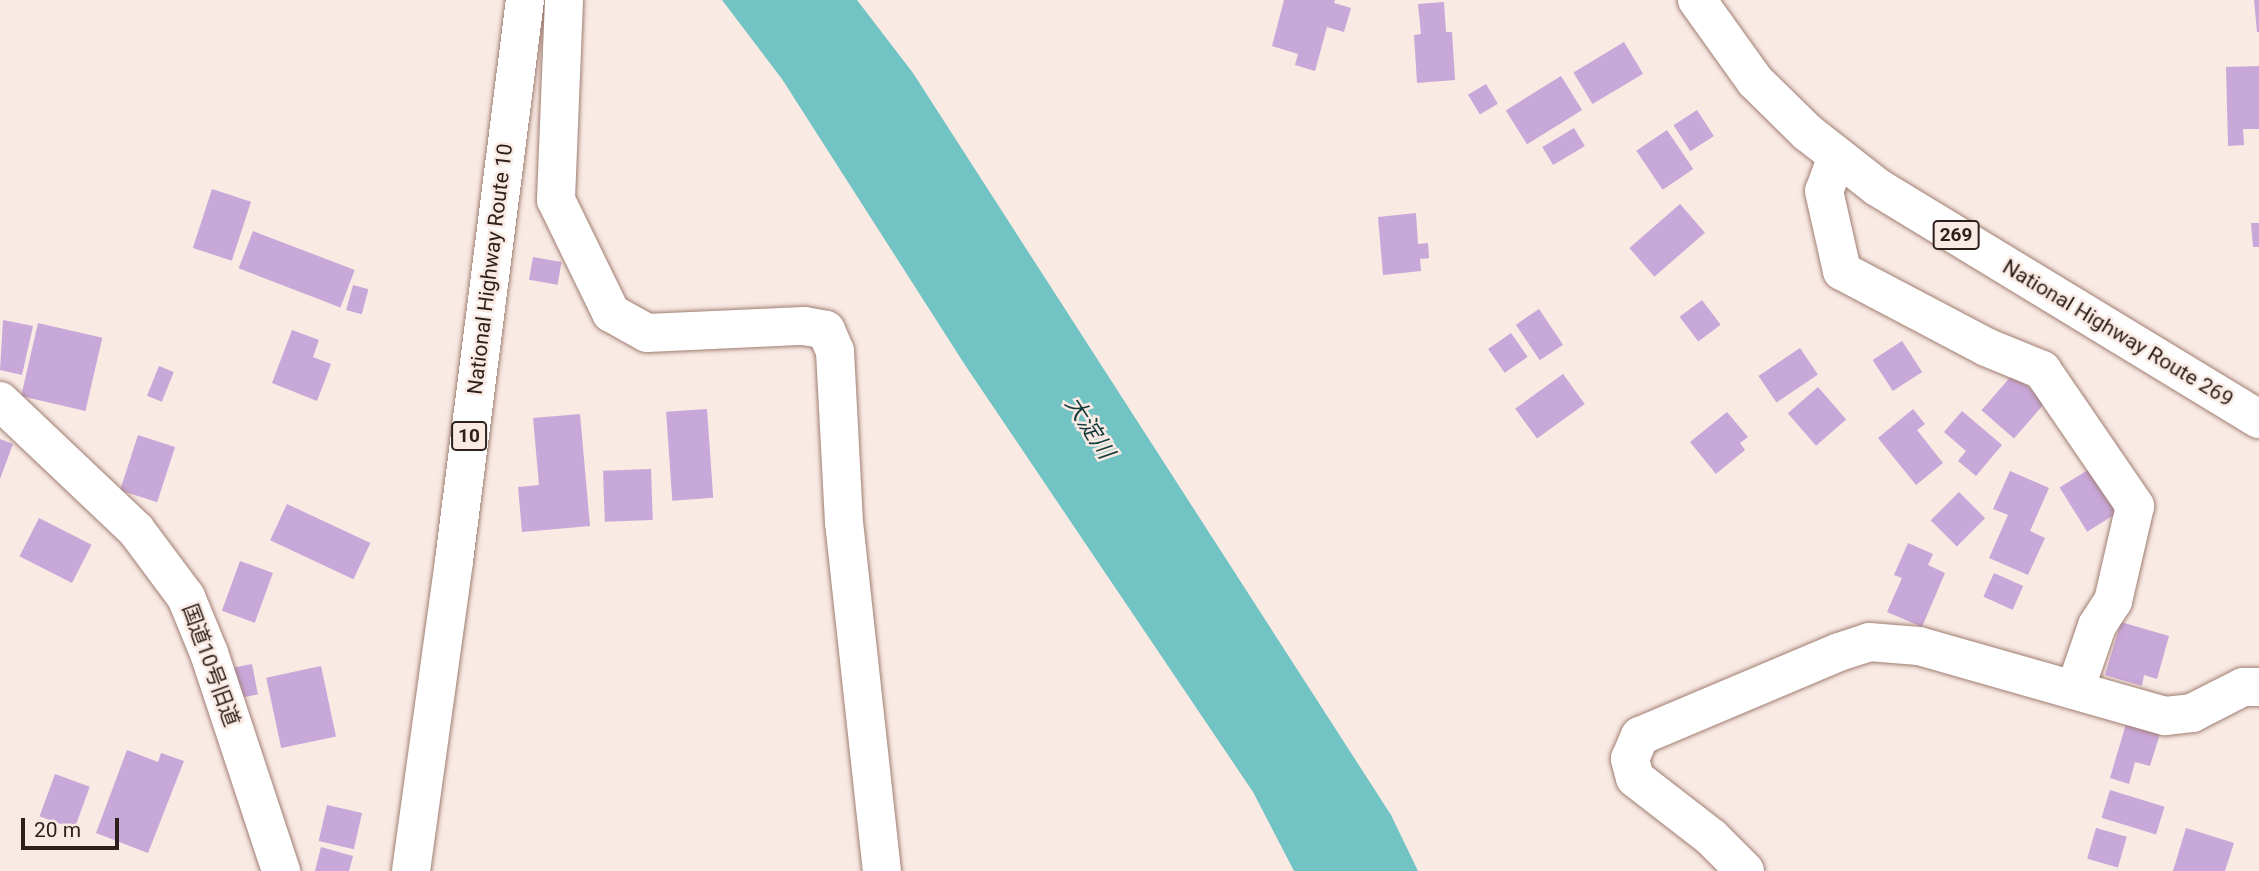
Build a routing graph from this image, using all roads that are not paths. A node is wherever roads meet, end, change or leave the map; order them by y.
1 (525, 0) edge
2 (564, 0) edge
3 (1697, 0) edge
4 (1837, 156) junction
5 (0, 401) edge
6 (2259, 419) edge
7 (2259, 687) edge
8 (2075, 690) junction
9 (281, 871) edge
10 (411, 871) edge
11 (882, 871) edge
12 (1745, 871) edge

1 - 10 main road, National Highway Route 10 / 10
2 - 11 main road
3 - 4 main road, National Highway Route 269 / 269
4 - 6 main road, National Highway Route 269 / 269
4 - 8 main road
5 - 9 main road, 国道10号旧道
7 - 8 main road
8 - 12 main road

